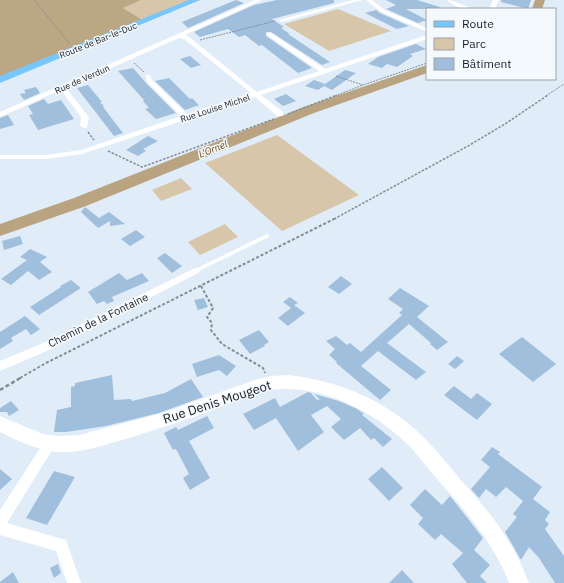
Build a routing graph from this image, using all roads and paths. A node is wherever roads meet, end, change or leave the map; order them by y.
1 (34, 0) edge
2 (196, 0) edge
3 (259, 0) edge
4 (359, 0) edge
5 (369, 0) edge
6 (450, 0) edge
7 (465, 8) edge
8 (282, 20) joint
9 (426, 30) edge
10 (269, 34) dead end
11 (426, 37) edge
12 (184, 39) junction
13 (74, 50) junction
14 (129, 58) junction
15 (426, 63) edge
16 (324, 71) junction
17 (148, 76) joint
18 (0, 80) edge
19 (564, 84) edge
20 (363, 86) junction
21 (62, 88) junction
22 (255, 94) junction
23 (280, 114) junction
24 (0, 115) edge
25 (186, 117) junction
26 (84, 126) joint
27 (100, 146) junction
28 (0, 157) edge
29 (267, 236) dead end
30 (196, 271) joint
31 (201, 286) junction
32 (0, 366) edge
33 (272, 383) junction
34 (0, 390) edge
35 (0, 424) edge
36 (50, 443) junction
37 (0, 522) edge
38 (0, 528) edge
39 (74, 583) edge
40 (519, 583) edge

1 - 13 path
2 - 13 main road, Route de Bar-le-Duc
3 - 12 street
4 - 8 street
5 - 9 street
6 - 7 street
8 - 12 path
10 - 16 street
11 - 16 street, Rue Louise Michel
12 - 14 street, Rue de Verdun
12 - 22 street
13 - 18 main road, Route de Bar-le-Duc
14 - 17 path
14 - 21 street, Rue de Verdun
15 - 20 path
16 - 20 path
16 - 22 street, Rue Louise Michel
17 - 25 street
19 - 31 path
20 - 23 path
21 - 24 street, Rue de Verdun
21 - 26 street
22 - 23 street
22 - 25 street, Rue Louise Michel
23 - 27 path
25 - 27 street, Rue Louise Michel
26 - 27 path
27 - 28 street, Rue Louise Michel
29 - 30 lane
30 - 32 street, Chemin de la Fontaine
31 - 33 path
31 - 34 path
33 - 36 street, Rue Denis Mougeot
33 - 40 street, Rue Denis Mougeot
35 - 36 street, Rue Denis Mougeot
36 - 37 street
38 - 39 street

